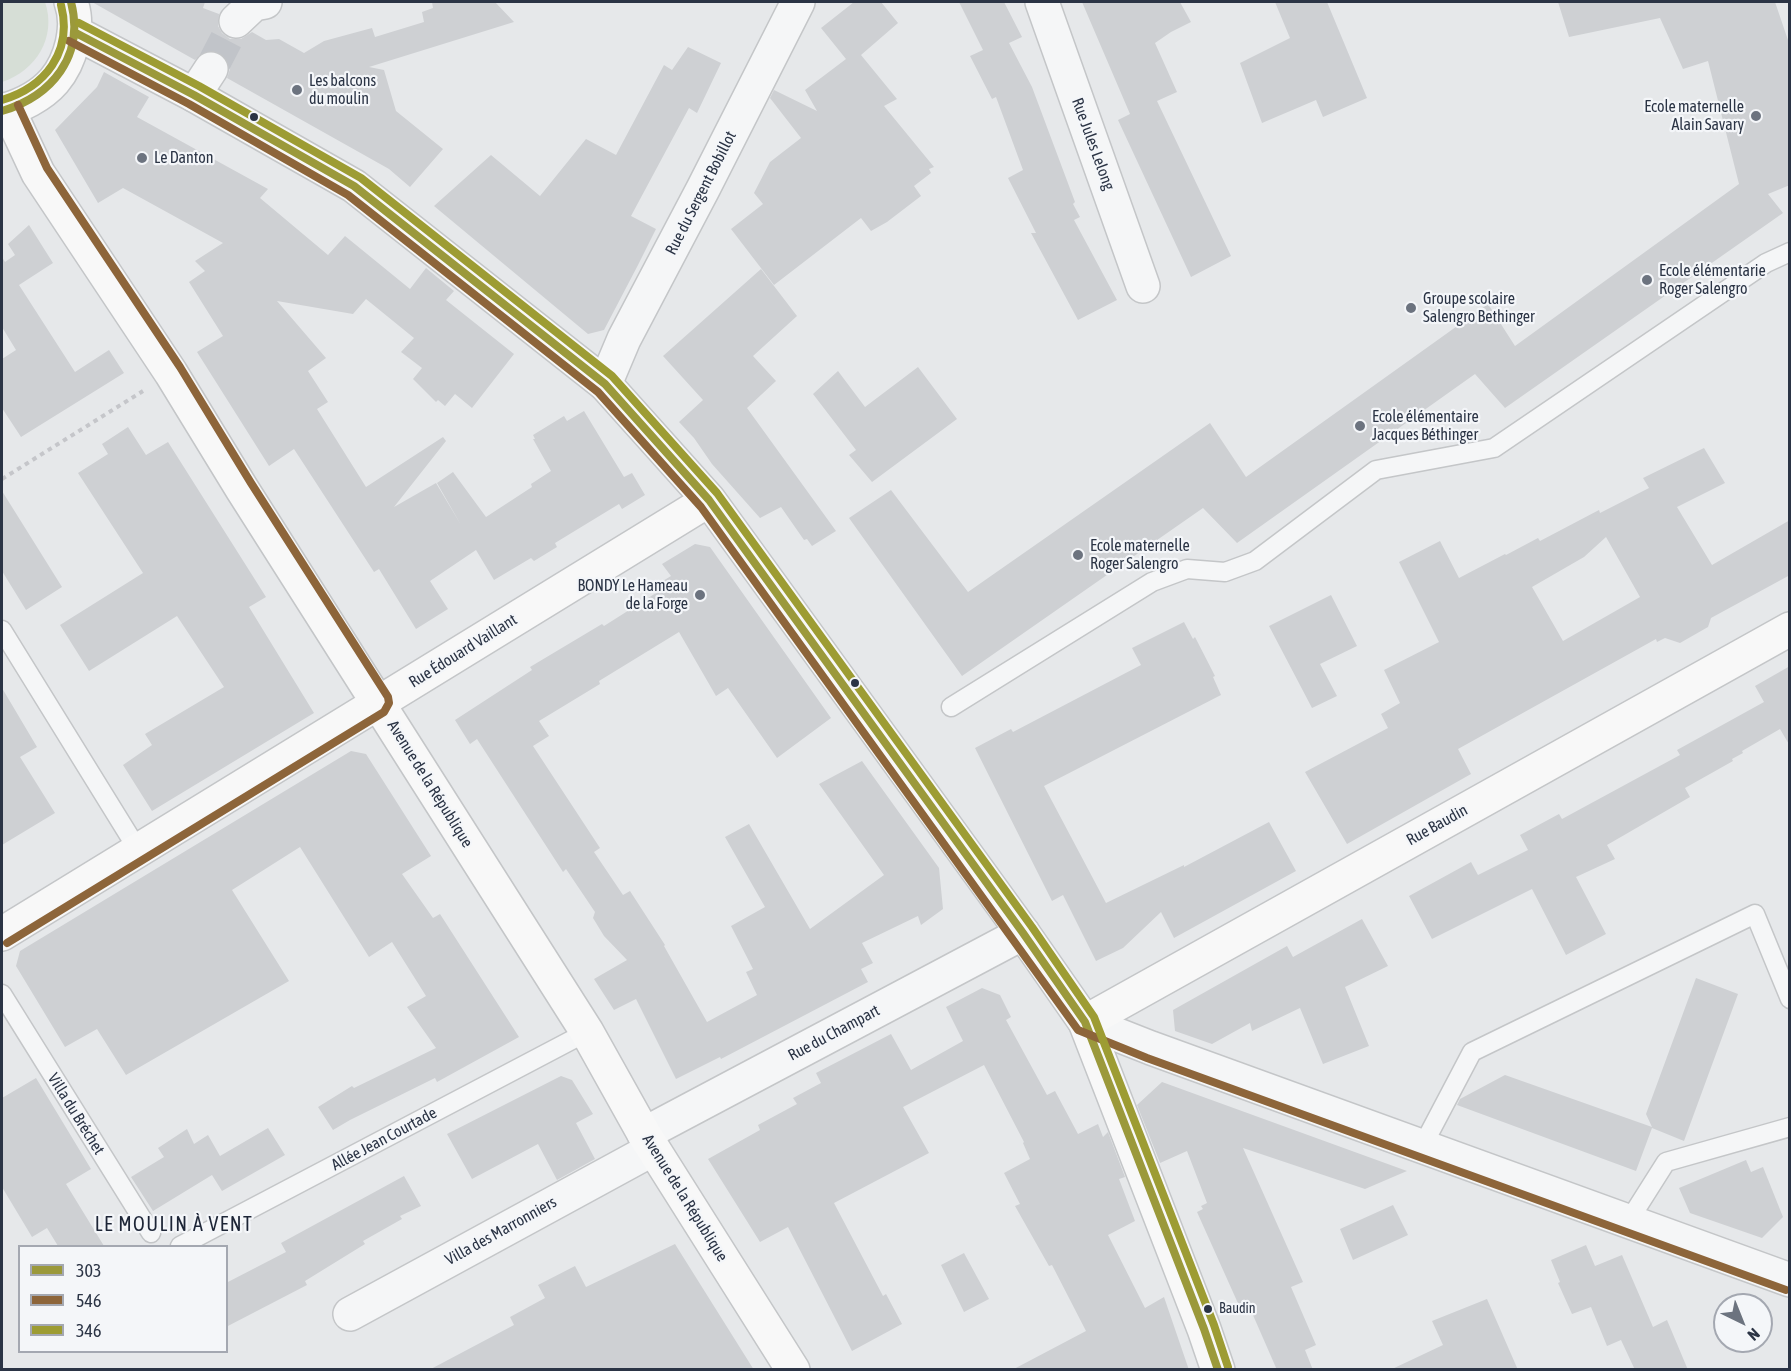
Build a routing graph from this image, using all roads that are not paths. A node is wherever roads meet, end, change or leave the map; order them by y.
1 (265, 2) edge
2 (798, 2) edge
3 (1042, 2) edge
4 (73, 17) edge
5 (236, 21) tunnel mouth
6 (3, 111) edge
7 (1790, 252) edge
8 (1143, 286) dead end
9 (605, 384) junction
10 (709, 500) junction
11 (1790, 629) edge
12 (2, 630) edge
13 (379, 703) junction
14 (951, 707) dead end
15 (138, 850) junction
16 (1023, 933) junction
17 (2, 934) edge
18 (2, 994) edge
19 (1790, 999) edge
20 (1085, 1022) junction
21 (587, 1032) junction
22 (1790, 1127) edge
23 (649, 1142) junction
24 (1422, 1147) junction
25 (1628, 1222) junction
26 (151, 1233) dead end
27 (182, 1245) edge
28 (1790, 1280) edge
29 (350, 1314) dead end
30 (793, 1370) edge
31 (1218, 1370) edge

1 - 5 street
2 - 9 street, Rue du Sergent Bobillot
3 - 8 street, Rue Jules Lelong
4 - 6 street
4 - 9 street
6 - 13 street, Avenue de la République
7 - 14 lane
9 - 10 street
10 - 13 street, Rue Édouard Vaillant
10 - 16 street
11 - 20 street, Rue Baudin
12 - 15 lane
13 - 15 street, Rue Édouard Vaillant
13 - 21 street, Avenue de la République
15 - 17 street, Rue Édouard Vaillant
16 - 20 street
16 - 23 street, Rue du Champart
18 - 26 lane, Villa du Bréchet
19 - 24 lane
20 - 24 street
20 - 31 street
21 - 23 street, Avenue de la République
21 - 27 lane, Allée Jean Courtade
22 - 25 lane
23 - 29 street, Villa des Marronniers
23 - 30 street, Avenue de la République
24 - 25 street
25 - 28 street

